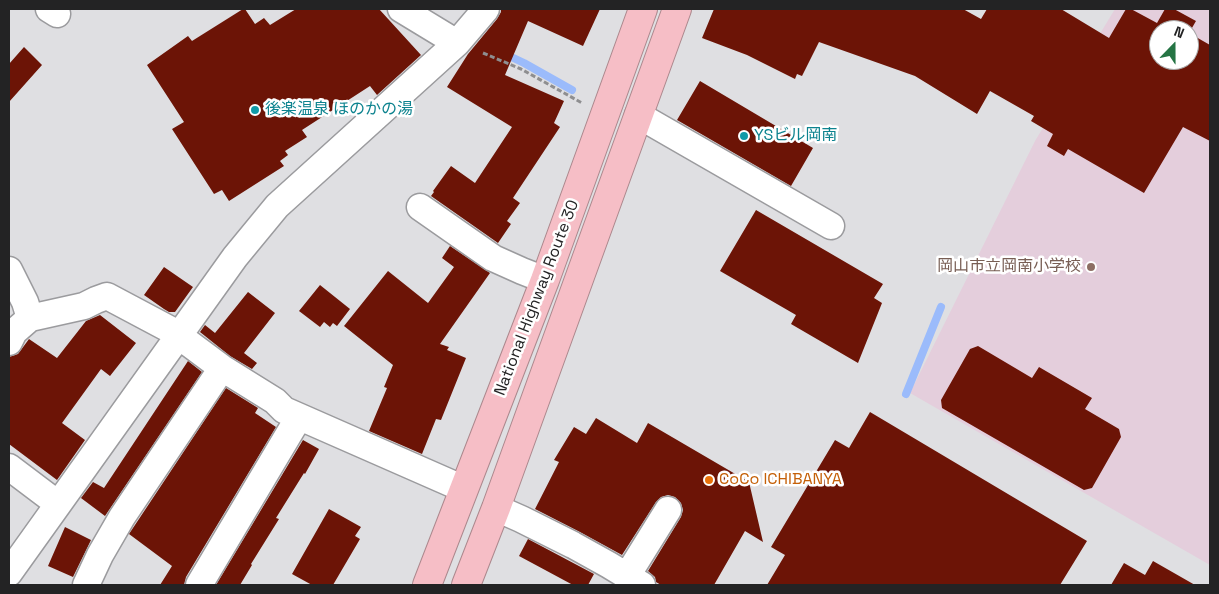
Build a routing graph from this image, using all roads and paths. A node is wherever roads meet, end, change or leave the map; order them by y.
1 (401, 9) edge
2 (486, 9) edge
3 (642, 9) edge
4 (677, 9) edge
5 (462, 36) junction
6 (584, 104) dead end
7 (638, 115) junction
8 (420, 207) dead end
9 (831, 226) dead end
10 (9, 270) edge
11 (545, 280) junction
12 (531, 315) junction
13 (30, 318) junction
14 (561, 327) junction
15 (179, 336) junction
16 (9, 342) edge
17 (222, 368) junction
18 (299, 417) junction
19 (9, 467) edge
20 (464, 488) junction
21 (58, 504) junction
22 (496, 508) junction
23 (668, 510) dead end
24 (9, 573) edge
25 (634, 581) edge
26 (86, 585) edge
27 (199, 585) edge
28 (427, 585) edge
29 (466, 585) edge

1 - 5 street
2 - 5 street
3 - 11 highway, National Highway Route 30
4 - 7 highway, National Highway Route 30
5 - 6 path
5 - 15 street
7 - 9 street
7 - 14 highway, National Highway Route 30
8 - 11 street
10 - 13 street
11 - 12 highway, National Highway Route 30
12 - 14 highway
12 - 20 highway, National Highway Route 30
13 - 15 street
13 - 16 street
14 - 22 highway, National Highway Route 30
15 - 17 street
15 - 21 street
17 - 18 street
17 - 26 street
18 - 20 street
18 - 27 street
19 - 21 street
20 - 28 highway, National Highway Route 30
21 - 24 street
22 - 25 street
22 - 29 highway, National Highway Route 30
23 - 25 street

